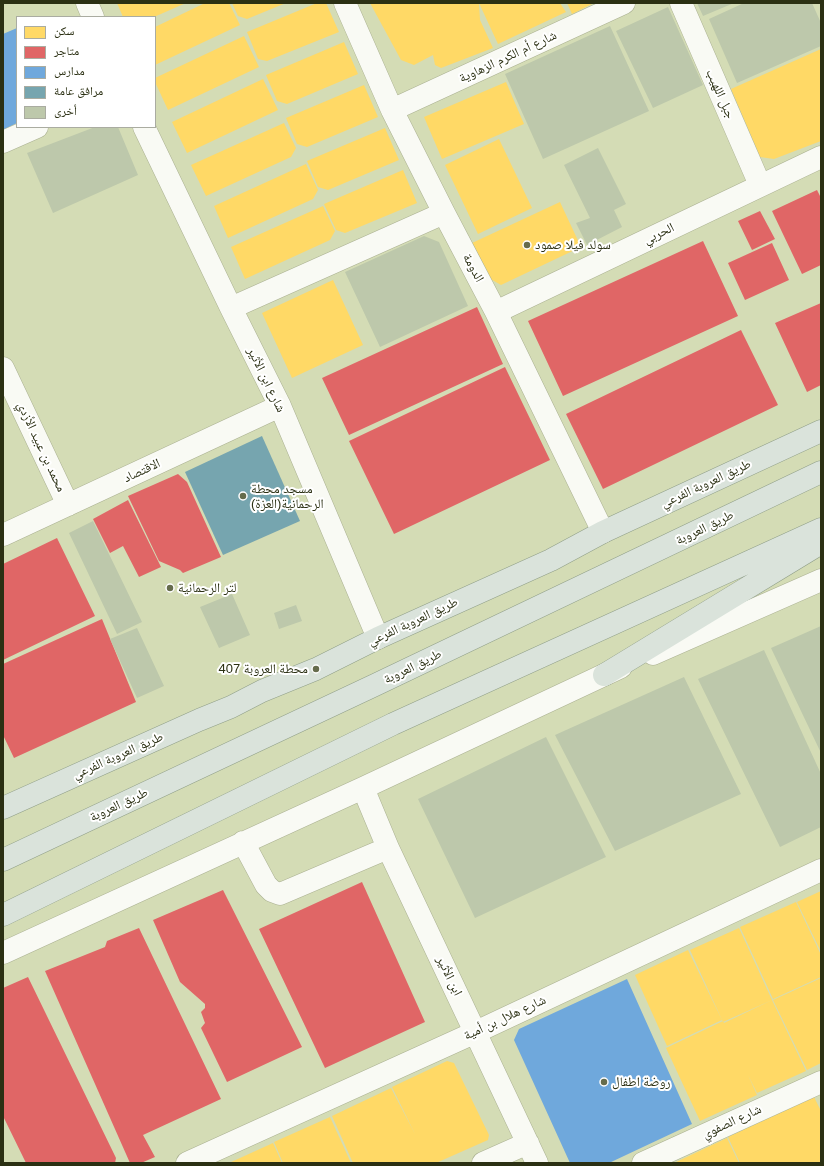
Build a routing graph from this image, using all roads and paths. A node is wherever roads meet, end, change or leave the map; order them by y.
1 (87, 3) edge
2 (345, 3) edge
3 (624, 3) edge
4 (681, 3) edge
5 (93, 16) edge
6 (392, 110) junction
7 (35, 128) edge
8 (144, 128) edge
9 (3, 142) edge
10 (821, 157) edge
11 (760, 185) junction
12 (444, 213) junction
13 (231, 308) junction
14 (496, 312) junction
15 (3, 368) edge
16 (280, 406) junction
17 (821, 431) edge
18 (821, 472) edge
19 (68, 505) junction
20 (821, 529) edge
21 (603, 532) junction
22 (3, 535) edge
23 (821, 543) edge
24 (821, 580) edge
25 (378, 638) junction
26 (604, 675) junction
27 (363, 788) junction
28 (3, 808) edge
29 (243, 842) junction
30 (388, 848) junction
31 (3, 860) edge
32 (821, 870) edge
33 (3, 915) edge
34 (3, 953) edge
35 (476, 1032) junction
36 (821, 1082) edge
37 (528, 1143) junction
38 (187, 1163) edge
39 (483, 1163) edge
40 (537, 1163) edge
41 (643, 1163) edge

1 - 5 street
2 - 6 street, الدومة
3 - 6 street, شارع أم الكرم الزهاوية
4 - 11 street, جبل اللهيب
6 - 12 street, الدومة
7 - 9 street
8 - 13 street, شارع ابن الأثير
10 - 11 street, الحربي
11 - 14 street, الحربي
12 - 13 street
12 - 14 street, الدومة
13 - 16 street, شارع ابن الأثير
14 - 21 street, الدومة
15 - 19 street, محمد بن عبيد الأزدي
16 - 19 street, الاقتصاد
16 - 25 street, شارع ابن الأثير
17 - 21 main road, طريق العروبة الفرعي
18 - 31 main road, طريق العروبة
19 - 22 street, الاقتصاد
20 - 33 main road
21 - 25 main road, طريق العروبة الفرعي
23 - 26 main road
24 - 26 street
25 - 28 main road, طريق العروبة الفرعي
26 - 27 street
27 - 29 street
27 - 30 street, ابن الأثير
29 - 30 street
29 - 34 street
30 - 35 street, ابن الأثير
32 - 35 street, شارع هلال بن أمية
35 - 37 street, ابن الأثير
35 - 38 street, شارع هلال بن أمية
36 - 41 street, شارع الصفوي
37 - 39 street
37 - 40 street, ابن الأثير

